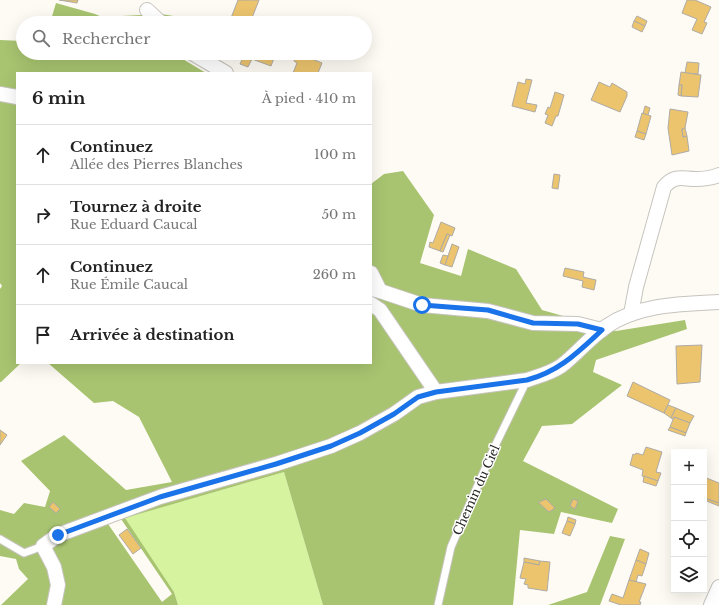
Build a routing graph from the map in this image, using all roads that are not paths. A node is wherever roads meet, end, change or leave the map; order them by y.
1 (147, 10) dead end
2 (153, 16) edge
3 (204, 60) edge
4 (224, 72) edge
5 (0, 94) edge
6 (16, 97) edge
7 (719, 175) edge
8 (372, 276) edge
9 (376, 290) edge
10 (719, 302) edge
11 (372, 305) edge
12 (631, 314) junction
13 (602, 330) junction
14 (527, 380) junction
15 (436, 392) junction
16 (0, 538) edge
17 (43, 546) junction
18 (719, 587) edge
19 (54, 605) edge
20 (438, 605) edge
21 (711, 605) edge

1 - 2 street
3 - 4 street
5 - 6 street
7 - 12 street
8 - 9 street
9 - 13 street
10 - 12 street
11 - 15 street
12 - 13 street
13 - 14 street
14 - 15 street
14 - 20 lane, Chemin du Ciel
15 - 17 street
16 - 17 lane
17 - 19 street
18 - 21 street

